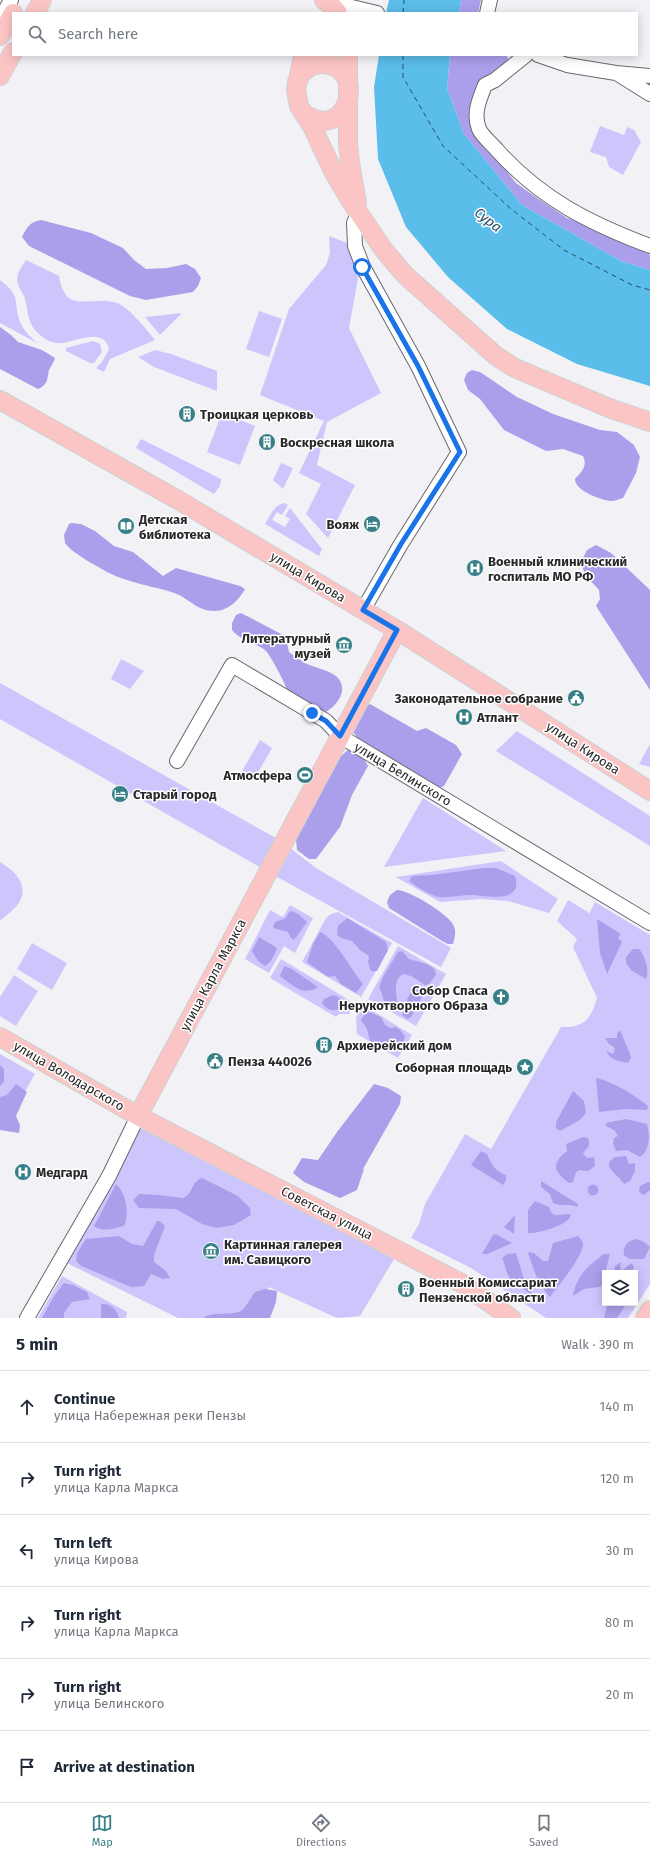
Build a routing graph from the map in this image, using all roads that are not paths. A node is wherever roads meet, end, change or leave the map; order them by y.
1 (11, 0) edge
2 (20, 0) edge
3 (42, 0) edge
4 (490, 0) edge
5 (325, 5) edge
6 (14, 12) edge
7 (36, 12) edge
8 (371, 12) edge
9 (487, 12) edge
10 (12, 15) edge
11 (0, 20) edge
12 (0, 36) edge
13 (12, 54) edge
14 (303, 56) edge
15 (348, 56) edge
16 (525, 56) edge
17 (541, 56) edge
18 (616, 73) junction
19 (0, 76) edge
20 (650, 76) edge
21 (297, 83) junction
22 (349, 90) junction
23 (650, 94) edge
24 (303, 113) junction
25 (359, 211) junction
26 (650, 246) edge
27 (573, 392) junction
28 (0, 400) edge
29 (650, 409) edge
30 (650, 422) edge
31 (363, 610) junction
32 (397, 630) junction
33 (340, 736) junction
34 (177, 760) dead end
35 (650, 791) edge
36 (650, 923) edge
37 (0, 1036) edge
38 (138, 1116) junction
39 (650, 1310) edge
40 (27, 1318) edge
41 (511, 1318) edge
42 (645, 1318) edge

1 - 11 street
2 - 6 main road
3 - 7 main road
4 - 9 street
5 - 8 street
10 - 12 main road
13 - 19 main road
14 - 21 main road
15 - 22 main road
16 - 26 street
17 - 18 street
18 - 20 street
18 - 23 street
21 - 22 main road
21 - 24 main road
22 - 24 main road
22 - 25 main road
24 - 25 main road
25 - 27 main road
25 - 31 street
27 - 29 main road
27 - 30 main road
28 - 31 main road, улица Кирова
31 - 32 main road, улица Кирова
32 - 33 main road, улица Карла Маркса
32 - 35 main road, улица Кирова
33 - 34 street, улица Белинского
33 - 36 street, улица Белинского
33 - 38 main road, улица Карла Маркса
37 - 38 main road, улица Володарского
38 - 40 street, улица Карла Маркса
38 - 41 main road, Советская улица
39 - 42 main road

